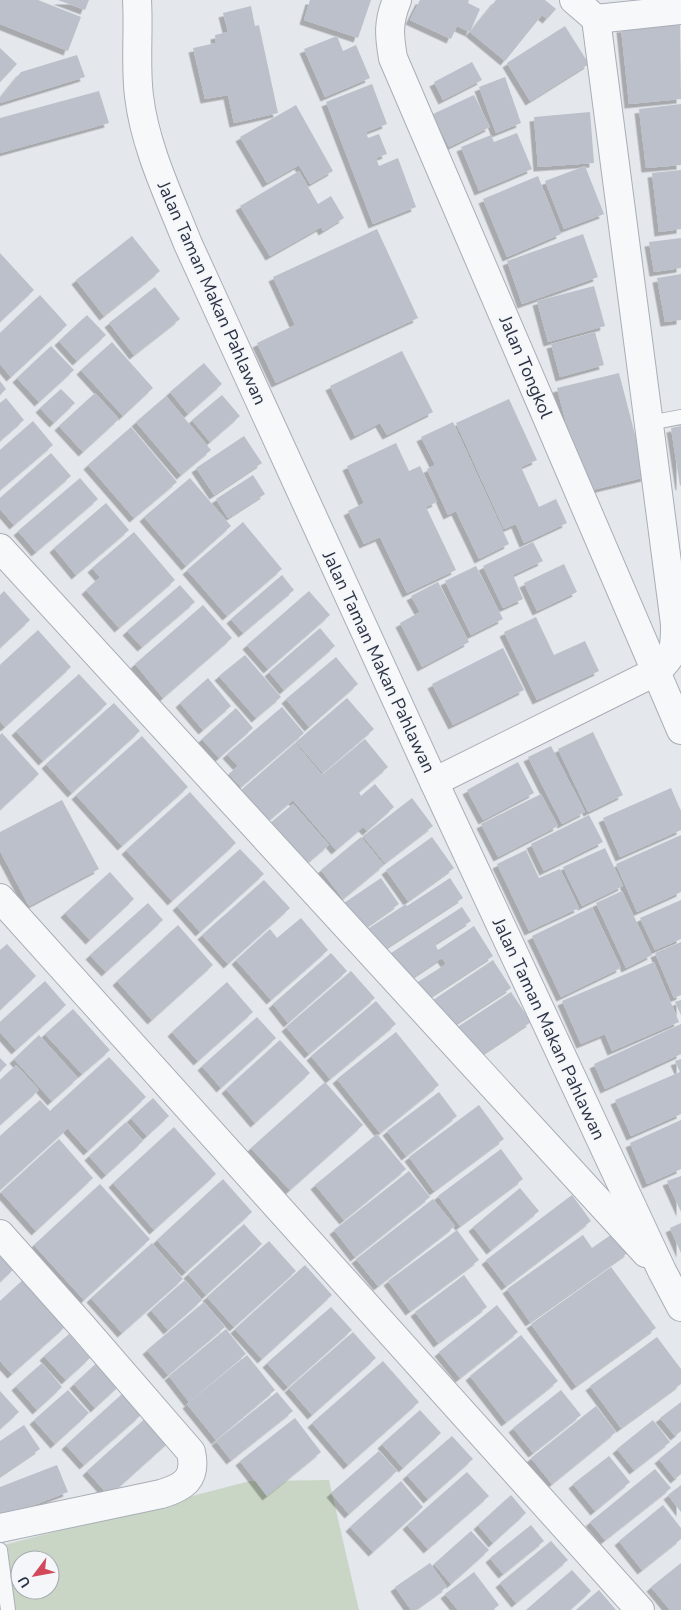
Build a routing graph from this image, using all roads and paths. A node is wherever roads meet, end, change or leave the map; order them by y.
1 (137, 0) edge
2 (397, 0) edge
3 (574, 0) edge
4 (681, 10) edge
5 (596, 19) junction
6 (681, 417) edge
7 (649, 423) junction
8 (0, 548) edge
9 (657, 671) junction
10 (681, 730) edge
11 (434, 782) junction
12 (0, 898) edge
13 (0, 1234) edge
14 (662, 1271) junction
15 (681, 1307) edge
16 (0, 1528) edge
17 (0, 1550) edge
18 (8, 1610) edge
19 (640, 1610) edge

1 - 11 street, Jalan Taman Makan Pahlawan
2 - 9 street, Jalan Tongkol
3 - 5 street
4 - 5 street
5 - 7 street
6 - 7 lane
7 - 9 street
8 - 14 street
9 - 10 street, Jalan Tongkol
9 - 11 street
11 - 14 street, Jalan Taman Makan Pahlawan
12 - 19 street
13 - 16 street
14 - 15 street, Jalan Taman Makan Pahlawan
17 - 18 lane

